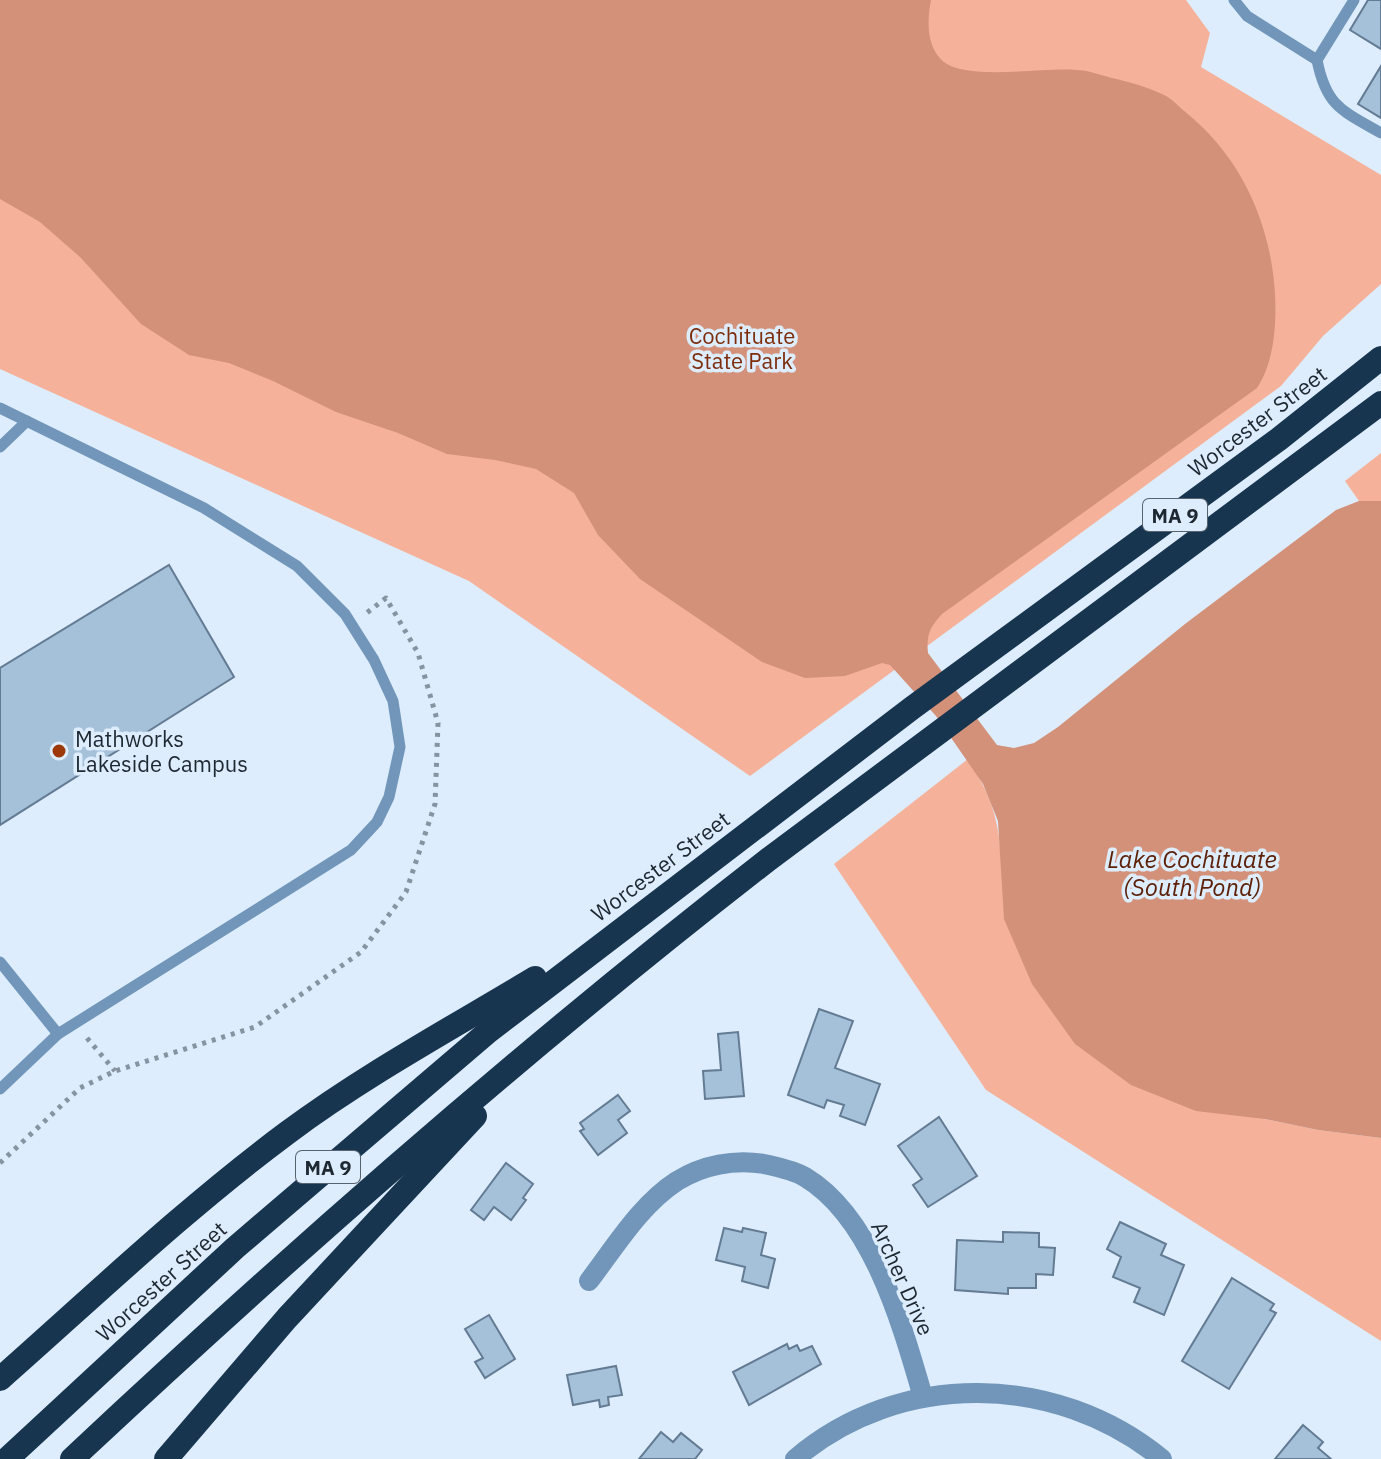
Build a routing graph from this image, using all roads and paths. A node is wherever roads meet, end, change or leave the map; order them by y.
1 (1234, 0) edge
2 (1354, 0) edge
3 (1317, 60) junction
4 (1381, 133) edge
5 (1381, 358) edge
6 (1381, 403) edge
7 (0, 408) edge
8 (27, 421) junction
9 (0, 447) edge
10 (665, 895) junction
11 (0, 962) edge
12 (553, 1033) junction
13 (58, 1034) junction
14 (87, 1038) dead end
15 (115, 1071) dead end
16 (0, 1089) edge
17 (589, 1281) dead end
18 (0, 1379) edge
19 (923, 1397) junction
20 (7, 1459) edge
21 (72, 1459) edge
22 (166, 1459) edge
23 (795, 1459) edge
24 (1162, 1459) edge

1 - 3 lane
2 - 3 lane
3 - 4 lane
5 - 10 highway, Worcester Street / MA 9
6 - 12 highway, MA 9
7 - 8 lane
8 - 9 lane
8 - 13 lane
10 - 18 highway
10 - 20 highway, Worcester Street / MA 9
11 - 13 lane
12 - 21 highway, MA 9
12 - 22 highway
13 - 16 lane
14 - 15 path
17 - 19 street, Archer Drive
19 - 23 street
19 - 24 street

